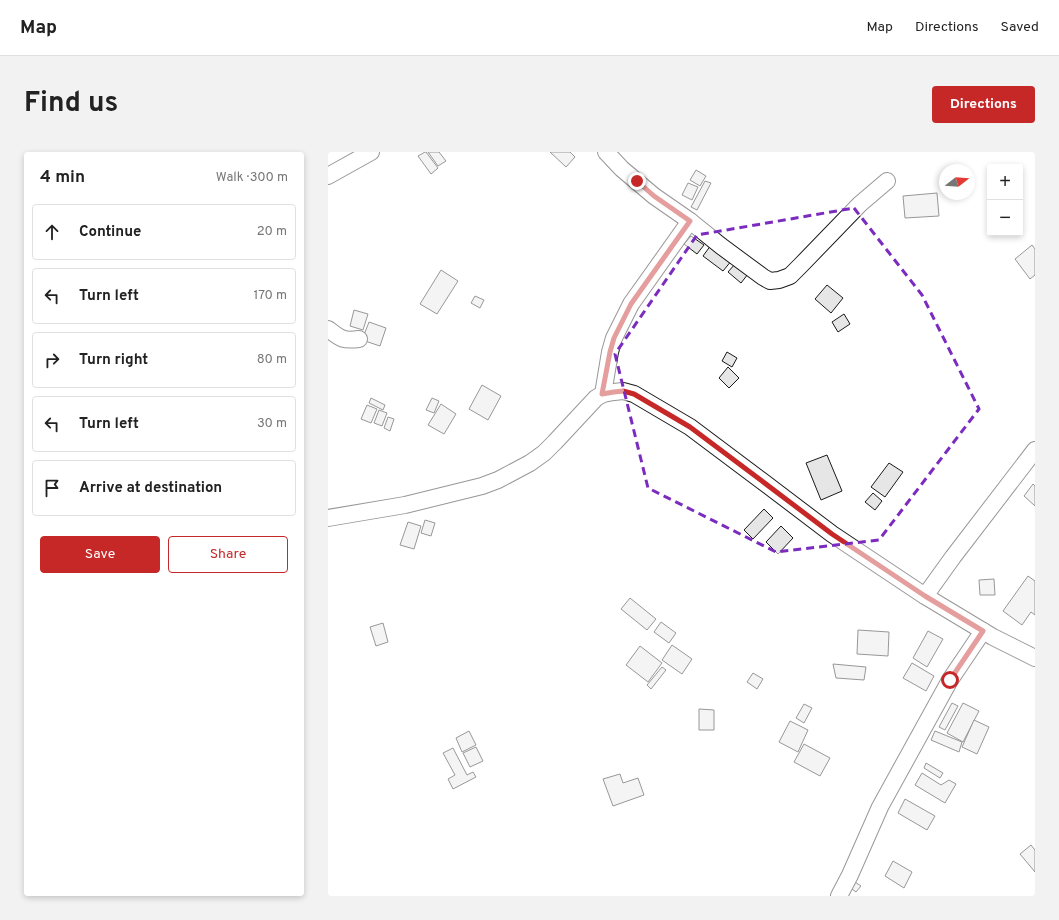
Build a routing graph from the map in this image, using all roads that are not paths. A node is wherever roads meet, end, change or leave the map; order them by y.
1 (371, 152) edge
2 (606, 152) edge
3 (328, 176) edge
4 (887, 180) dead end
5 (690, 221) junction
6 (328, 329) edge
7 (360, 339) dead end
8 (602, 394) junction
9 (1035, 450) edge
10 (328, 518) edge
11 (925, 596) junction
12 (983, 631) junction
13 (1035, 658) edge
14 (839, 896) edge

1 - 3 street
2 - 5 street
4 - 5 street
5 - 8 street
6 - 7 street
8 - 10 street
8 - 11 street
9 - 11 street
11 - 12 street
12 - 13 street
12 - 14 street

